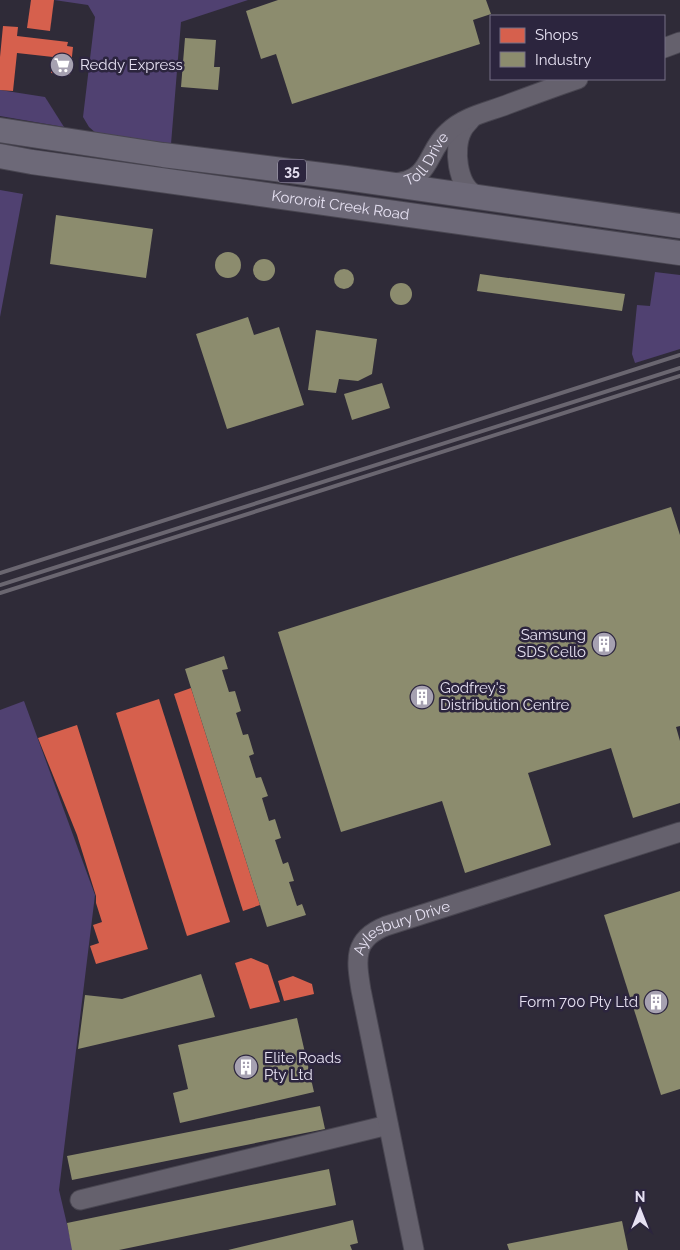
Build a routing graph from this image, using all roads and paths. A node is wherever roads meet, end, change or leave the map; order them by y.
1 (680, 42) edge
2 (665, 48) edge
3 (575, 80) edge
4 (474, 116) junction
5 (0, 130) edge
6 (0, 156) edge
7 (372, 182) junction
8 (490, 198) junction
9 (680, 226) edge
10 (680, 253) edge
11 (680, 832) edge
12 (388, 1125) junction
13 (80, 1200) dead end
14 (414, 1250) edge

1 - 2 street
3 - 4 street, Toll Drive
4 - 7 street, Toll Drive
4 - 8 street, Toll Drive
5 - 7 main road, Kororoit Creek Road / 35
6 - 10 main road, Kororoit Creek Road / 35
7 - 8 main road, Kororoit Creek Road / 35
8 - 9 main road, Kororoit Creek Road / 35
11 - 12 street, Aylesbury Drive
12 - 13 street
12 - 14 street, Aylesbury Drive

